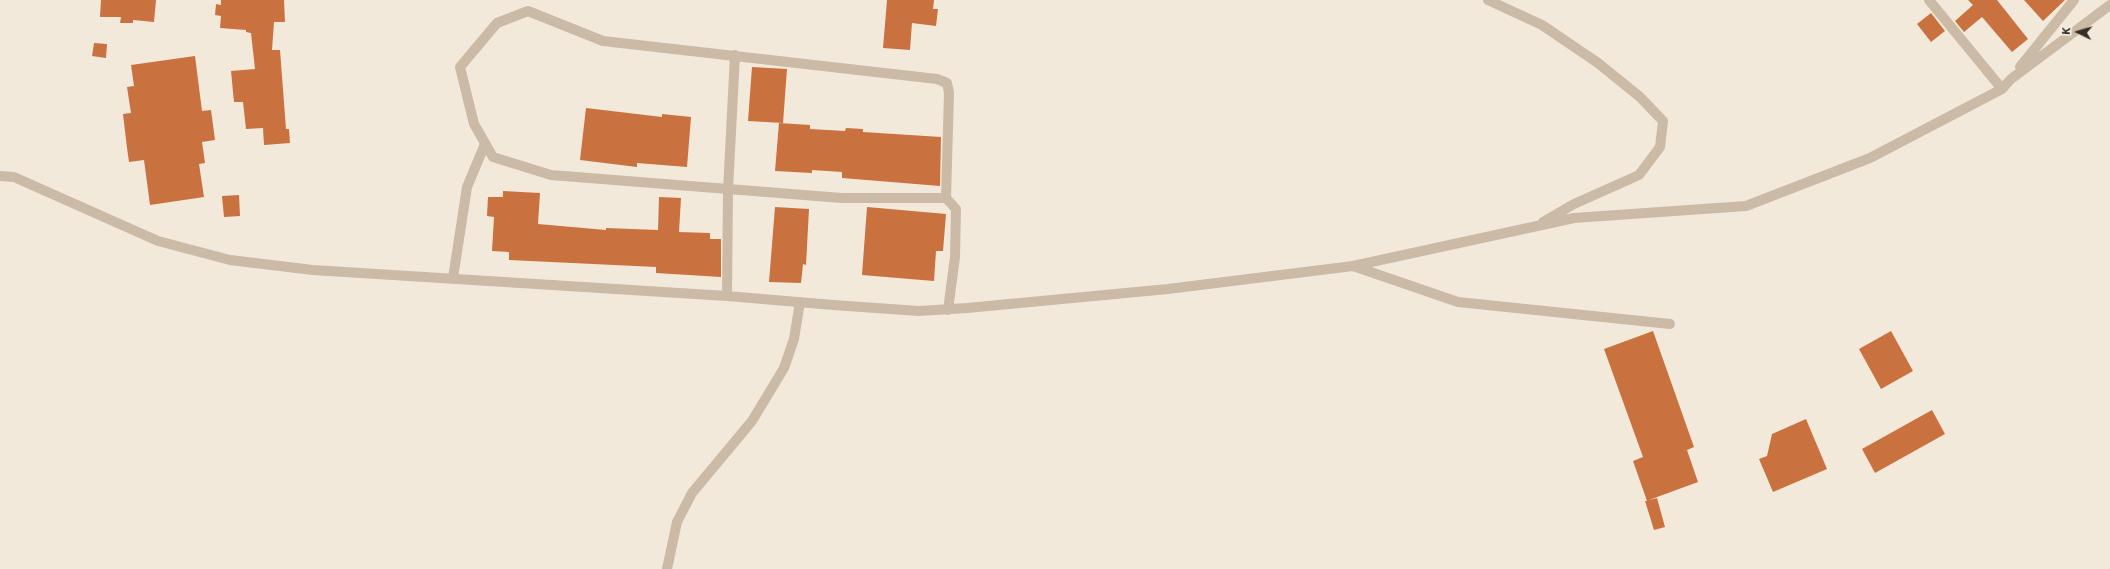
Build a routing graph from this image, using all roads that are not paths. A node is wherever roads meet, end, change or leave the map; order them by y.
1 (1488, 0) edge
2 (1930, 0) edge
3 (2074, 0) edge
4 (2110, 5) edge
5 (735, 55) junction
6 (2011, 79) junction
7 (2002, 90) junction
8 (485, 144) junction
9 (0, 176) edge
10 (728, 190) junction
11 (946, 198) junction
12 (1536, 227) junction
13 (1353, 266) junction
14 (453, 278) junction
15 (727, 296) junction
16 (800, 302) junction
17 (948, 310) junction
18 (1670, 324) dead end
19 (667, 569) edge

1 - 12 street
2 - 7 street
3 - 6 street
4 - 6 street
5 - 8 street
5 - 10 street
5 - 11 street
6 - 7 street
7 - 12 street
8 - 10 street
8 - 14 street
9 - 14 street
10 - 11 street
10 - 15 street
11 - 17 street
12 - 13 street
13 - 17 street
13 - 18 street
14 - 15 street
15 - 16 street
16 - 17 street
16 - 19 street

